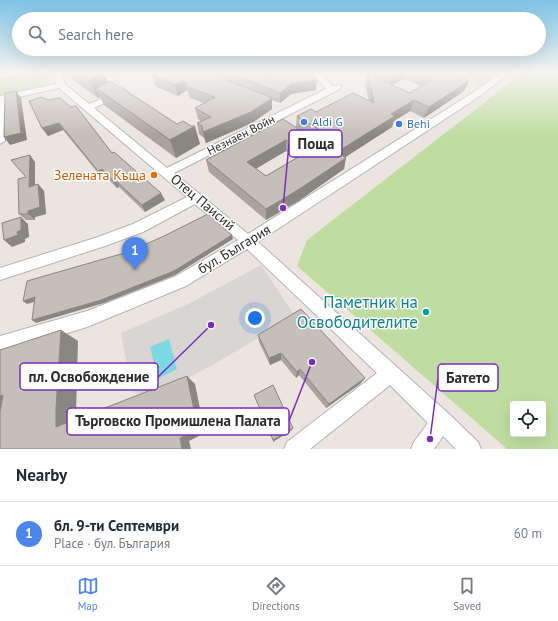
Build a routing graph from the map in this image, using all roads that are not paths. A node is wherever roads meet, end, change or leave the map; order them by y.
1 (18, 93) edge
2 (72, 93) edge
3 (126, 93) edge
4 (326, 93) edge
5 (478, 93) edge
6 (0, 99) edge
7 (274, 105) dead end
8 (87, 108) junction
9 (288, 111) junction
10 (274, 118) junction
11 (286, 126) edge
12 (0, 140) edge
13 (168, 172) junction
14 (196, 197) junction
15 (249, 242) junction
16 (0, 274) edge
17 (0, 345) edge
18 (392, 373) junction
19 (442, 422) junction
20 (294, 449) edge
21 (421, 449) edge
22 (471, 449) edge

1 - 6 street
2 - 8 street, Отец Паисий
3 - 8 street
4 - 9 street, Незнаен Войн
5 - 15 street, бул. България
6 - 12 street
7 - 9 street
8 - 13 street, Отец Паисий
9 - 10 street, Незнаен Войн
10 - 11 street
10 - 13 street, Незнаен Войн
13 - 14 street, Отец Паисий
14 - 15 street, Отец Паисий
14 - 16 street
15 - 17 street, бул. България
15 - 18 street, Отец Паисий
18 - 19 street, Отец Паисий
18 - 20 street
19 - 21 street
19 - 22 street, Отец Паисий

